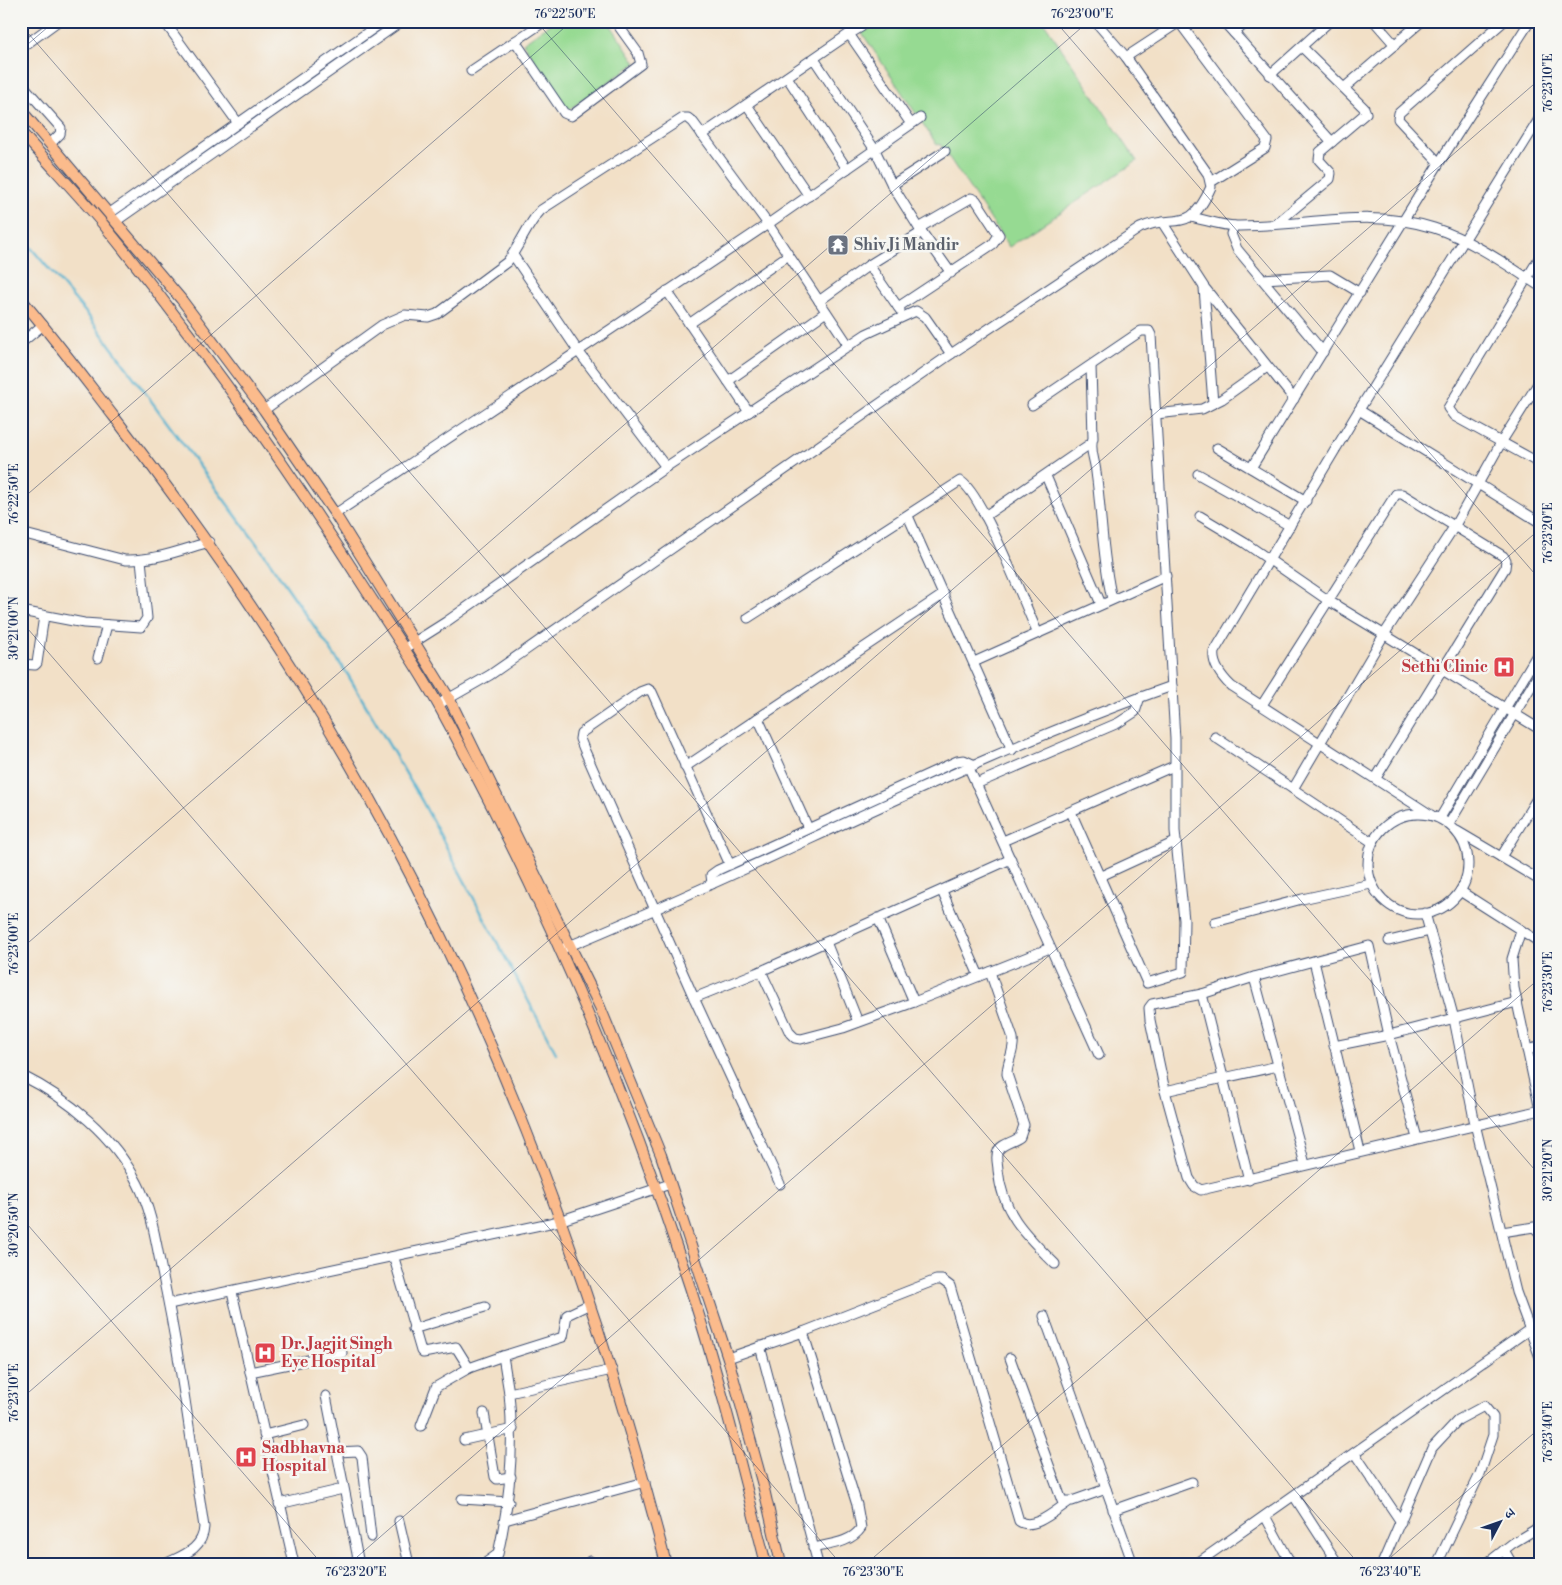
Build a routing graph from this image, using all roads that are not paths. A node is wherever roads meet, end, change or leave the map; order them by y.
1 (58, 21) edge
2 (164, 21) edge
3 (384, 21) edge
4 (402, 21) edge
5 (545, 21) edge
6 (615, 21) edge
7 (1095, 21) edge
8 (1223, 21) edge
9 (1248, 21) edge
10 (1330, 21) edge
11 (1374, 21) edge
12 (1422, 21) edge
13 (1504, 21) edge
14 (1530, 21) edge
15 (1180, 22) edge
16 (861, 27) dead end
17 (1234, 33) junction
18 (849, 34) junction
19 (516, 41) junction
20 (1395, 46) junction
21 (1302, 47) junction
22 (21, 48) edge
23 (1126, 57) junction
24 (814, 59) junction
25 (471, 71) dead end
26 (1270, 75) junction
27 (787, 77) junction
28 (21, 82) edge
29 (1344, 88) junction
30 (747, 105) junction
31 (21, 110) edge
32 (1541, 116) edge
33 (920, 118) dead end
34 (238, 123) junction
35 (911, 124) junction
36 (21, 132) edge
37 (702, 135) junction
38 (1332, 142) junction
39 (50, 143) junction
40 (875, 150) junction
41 (945, 151) dead end
42 (1439, 163) junction
43 (847, 169) junction
44 (1211, 182) junction
45 (892, 185) junction
46 (809, 196) junction
47 (113, 217) junction
48 (1191, 217) junction
49 (1404, 221) junction
50 (1162, 222) junction
51 (1276, 223) junction
52 (768, 224) junction
53 (1234, 226) junction
54 (920, 230) junction
55 (1465, 240) junction
56 (513, 255) junction
57 (1541, 255) edge
58 (787, 256) junction
59 (869, 265) junction
60 (951, 273) junction
61 (1527, 278) junction
62 (1262, 279) junction
63 (1204, 287) junction
64 (1541, 287) edge
65 (667, 291) junction
66 (1360, 293) junction
67 (21, 299) edge
68 (819, 301) junction
69 (898, 307) junction
70 (826, 312) junction
71 (903, 315) junction
72 (689, 324) junction
73 (43, 325) junction
74 (21, 343) edge
75 (849, 346) junction
76 (578, 351) junction
77 (1323, 352) junction
78 (951, 354) junction
79 (1091, 366) junction
80 (1267, 367) junction
81 (1541, 380) edge
82 (728, 381) junction
83 (1294, 399) junction
84 (1213, 403) junction
85 (1032, 405) dead end
86 (264, 410) junction
87 (1359, 410) junction
88 (749, 412) junction
89 (1156, 414) junction
90 (1502, 441) junction
91 (1090, 444) junction
92 (1217, 448) dead end
93 (1541, 464) edge
94 (666, 466) junction
95 (1251, 468) junction
96 (1198, 474) dead end
97 (1046, 476) junction
98 (1477, 484) junction
99 (1306, 501) junction
100 (335, 514) junction
101 (908, 516) junction
102 (985, 516) junction
103 (1200, 516) dead end
104 (1541, 523) edge
105 (1290, 526) junction
106 (1454, 527) junction
107 (21, 533) edge
108 (209, 542) junction
109 (141, 560) junction
110 (1270, 560) junction
111 (1166, 576) junction
112 (944, 594) junction
113 (1112, 599) junction
114 (1330, 601) junction
115 (1101, 604) junction
116 (21, 611) edge
117 (44, 616) junction
118 (748, 618) dead end
119 (107, 625) junction
120 (1385, 633) junction
121 (1038, 634) junction
122 (416, 642) junction
123 (403, 648) junction
124 (1541, 648) edge
125 (98, 658) dead end
126 (974, 662) junction
127 (21, 664) edge
128 (1442, 670) junction
129 (1541, 670) edge
130 (1172, 686) junction
131 (1140, 697) junction
132 (449, 698) junction
133 (438, 704) junction
134 (1262, 705) junction
135 (1503, 708) junction
136 (1513, 715) junction
137 (758, 718) junction
138 (1541, 730) edge
139 (1215, 737) dead end
140 (1320, 743) junction
141 (1012, 750) junction
142 (972, 766) junction
143 (1174, 766) junction
144 (685, 767) junction
145 (1376, 778) junction
146 (976, 784) junction
147 (1293, 789) junction
148 (1541, 792) edge
149 (1071, 812) junction
150 (1435, 817) junction
151 (1451, 827) junction
152 (808, 828) junction
153 (1003, 841) junction
154 (1175, 842) junction
155 (1372, 842) junction
156 (1501, 857) junction
157 (1010, 860) junction
158 (730, 865) junction
159 (1101, 876) junction
160 (1541, 882) edge
161 (712, 884) junction
162 (1371, 884) junction
163 (942, 891) junction
164 (1460, 891) junction
165 (654, 910) junction
166 (1425, 913) junction
167 (878, 918) junction
168 (1215, 922) dead end
169 (1521, 930) junction
170 (1430, 931) junction
171 (1389, 941) dead end
172 (826, 942) junction
173 (1541, 943) edge
174 (570, 945) junction
175 (1050, 948) junction
176 (559, 950) junction
177 (1314, 961) junction
178 (761, 971) junction
179 (990, 972) junction
180 (979, 976) junction
181 (1254, 977) junction
182 (1202, 994) junction
183 (694, 998) junction
184 (914, 1002) junction
185 (1517, 1002) junction
186 (1454, 1019) junction
187 (858, 1022) junction
188 (1389, 1035) junction
189 (1334, 1046) junction
190 (1541, 1046) edge
191 (1527, 1050) junction
192 (1099, 1055) dead end
193 (1278, 1066) junction
194 (21, 1075) edge
195 (1222, 1078) junction
196 (1165, 1091) junction
197 (1540, 1110) edge
198 (1475, 1124) junction
199 (1417, 1138) junction
200 (1360, 1151) junction
201 (1305, 1164) junction
202 (1249, 1180) junction
203 (670, 1184) junction
204 (780, 1184) dead end
205 (654, 1188) junction
206 (559, 1221) junction
207 (1502, 1232) junction
208 (1541, 1234) edge
209 (394, 1258) junction
210 (1055, 1264) dead end
211 (232, 1292) junction
212 (169, 1304) junction
213 (588, 1305) junction
214 (486, 1307) dead end
215 (1044, 1316) dead end
216 (413, 1329) junction
217 (1530, 1329) junction
218 (804, 1332) junction
219 (760, 1346) junction
220 (342, 1353) dead end
221 (503, 1356) junction
222 (728, 1358) junction
223 (1010, 1358) dead end
224 (1541, 1360) edge
225 (469, 1368) junction
226 (612, 1370) junction
227 (250, 1372) junction
228 (509, 1394) junction
229 (326, 1396) dead end
230 (484, 1413) dead end
231 (304, 1425) dead end
232 (421, 1426) dead end
233 (513, 1429) junction
234 (264, 1434) junction
235 (488, 1434) junction
236 (464, 1440) dead end
237 (337, 1452) junction
238 (1355, 1454) junction
239 (511, 1478) junction
240 (645, 1482) junction
241 (1192, 1482) dead end
242 (1106, 1488) junction
243 (343, 1489) junction
244 (1294, 1496) junction
245 (462, 1499) dead end
246 (509, 1502) junction
247 (1067, 1503) junction
248 (278, 1504) junction
249 (1113, 1510) junction
250 (1265, 1516) junction
251 (505, 1520) junction
252 (399, 1521) dead end
253 (1401, 1522) junction
254 (1541, 1526) edge
255 (371, 1537) dead end
256 (813, 1548) junction
257 (1504, 1550) junction
258 (165, 1564) edge
259 (294, 1564) edge
260 (359, 1564) edge
261 (408, 1564) edge
262 (484, 1564) edge
263 (666, 1564) edge
264 (766, 1564) edge
265 (781, 1564) edge
266 (818, 1564) edge
267 (1133, 1564) edge
268 (1196, 1564) edge
269 (1291, 1564) edge
270 (1338, 1564) edge
271 (1382, 1564) edge
272 (1437, 1564) edge
273 (1486, 1564) edge
274 (1512, 1564) edge

1 - 22 street
2 - 34 street
3 - 34 street
4 - 47 street
5 - 19 street
6 - 19 street
7 - 23 street
8 - 17 street
9 - 17 street
10 - 21 street
11 - 20 street
12 - 20 street
13 - 42 street
14 - 42 street
15 - 23 street
15 - 44 street
16 - 18 street
17 - 26 street
18 - 24 street
18 - 35 street
19 - 25 street
20 - 29 street
21 - 26 street
21 - 29 street
23 - 44 street
24 - 27 street
24 - 40 street
26 - 38 street
27 - 30 street
27 - 43 street
28 - 39 street
29 - 38 street
30 - 37 street
30 - 46 street
31 - 39 main road
32 - 55 street
33 - 35 street
34 - 47 street
35 - 40 street
36 - 123 main road
37 - 52 street
37 - 56 street
38 - 51 street
39 - 47 main road
40 - 43 street
40 - 45 street
41 - 45 street
42 - 49 street
43 - 46 street
44 - 48 street
45 - 54 street
46 - 52 street
47 - 86 main road
48 - 50 street
48 - 53 street
49 - 51 street
49 - 55 street
49 - 66 street
50 - 63 street
50 - 78 street
51 - 53 street
52 - 58 street
52 - 65 street
53 - 62 street
54 - 59 street
54 - 60 street
54 - 60 street
55 - 61 street
55 - 87 street
56 - 76 street
56 - 86 street
57 - 61 street
58 - 68 street
58 - 72 street
59 - 68 street
59 - 69 street
60 - 69 street
61 - 64 street
61 - 90 street
62 - 66 street
62 - 77 street
63 - 80 street
63 - 84 street
65 - 72 street
65 - 76 street
66 - 77 street
67 - 73 main road
68 - 70 street
69 - 71 street
70 - 75 street
70 - 82 street
71 - 75 street
71 - 78 street
72 - 82 street
73 - 74 street
73 - 108 main road
75 - 88 street
76 - 94 street
76 - 100 street
77 - 83 street
78 - 132 street
79 - 85 street
79 - 89 street
79 - 91 street
80 - 83 street
80 - 84 street
81 - 90 street
82 - 88 street
83 - 95 street
84 - 89 street
86 - 100 main road
87 - 98 street
87 - 99 street
88 - 94 street
89 - 111 street
90 - 93 street
90 - 98 street
91 - 97 street
91 - 113 street
92 - 95 street
94 - 122 street
95 - 99 street
96 - 105 street
97 - 102 street
97 - 115 street
98 - 104 street
98 - 106 street
99 - 105 street
100 - 122 main road
101 - 102 street
101 - 112 street
101 - 118 street
102 - 121 street
103 - 110 street
105 - 110 street
106 - 114 street
106 - 120 street
106 - 128 street
107 - 109 street
108 - 109 street
108 - 206 main road
109 - 119 street
110 - 114 street
110 - 134 street
111 - 113 street
111 - 130 street
112 - 126 street
112 - 137 street
113 - 115 street
114 - 120 street
114 - 134 street
115 - 121 street
116 - 117 street
117 - 119 street
117 - 127 street
119 - 125 street
120 - 128 street
120 - 140 street
121 - 126 street
122 - 123 street
122 - 132 main road
123 - 133 main road
124 - 135 street
126 - 141 street
128 - 135 street
128 - 145 street
129 - 136 street
130 - 131 street
130 - 143 street
131 - 141 street
131 - 146 street
132 - 133 street
132 - 174 main road
133 - 176 main road
134 - 140 street
135 - 136 street
135 - 150 street
136 - 138 street
136 - 151 street
137 - 144 street
137 - 152 street
139 - 147 street
140 - 145 street
140 - 147 street
141 - 142 street
142 - 146 street
142 - 152 street
142 - 161 street
143 - 149 street
143 - 154 street
144 - 158 street
144 - 165 street
145 - 150 street
146 - 153 street
147 - 155 street
148 - 156 street
149 - 153 street
149 - 159 street
150 - 151 street
150 - 155 street
151 - 156 street
151 - 164 street
152 - 158 street
153 - 157 street
154 - 159 street
154 - 159 street
155 - 162 street
156 - 160 street
157 - 163 street
157 - 175 street
158 - 161 street
161 - 165 street
162 - 166 street
162 - 168 street
163 - 167 street
163 - 180 street
164 - 166 street
164 - 169 street
165 - 174 street
165 - 183 street
166 - 170 street
167 - 172 street
167 - 184 street
169 - 173 street
169 - 185 street
170 - 171 street
170 - 186 street
172 - 178 street
172 - 187 street
174 - 176 street
174 - 203 main road
175 - 179 street
175 - 192 street
176 - 205 main road
177 - 181 street
177 - 188 street
177 - 189 street
178 - 183 street
178 - 187 street
179 - 180 street
179 - 210 street
180 - 184 street
181 - 182 street
181 - 193 street
182 - 195 street
182 - 196 street
183 - 204 street
184 - 187 street
185 - 186 street
185 - 191 street
186 - 188 street
186 - 198 street
188 - 189 street
188 - 199 street
189 - 200 street
190 - 191 street
191 - 197 street
193 - 195 street
193 - 201 street
194 - 212 street
195 - 196 street
195 - 202 street
196 - 202 street
197 - 198 street
198 - 199 street
198 - 207 street
199 - 200 street
200 - 201 street
201 - 202 street
203 - 205 street
203 - 222 main road
205 - 206 street
205 - 264 main road
206 - 209 street
206 - 213 main road
207 - 208 street
207 - 217 street
209 - 211 street
209 - 216 street
211 - 212 street
211 - 227 street
212 - 258 street
213 - 221 street
213 - 226 main road
214 - 216 street
215 - 242 street
216 - 225 street
217 - 224 street
217 - 238 street
218 - 219 street
218 - 247 street
218 - 256 street
219 - 222 street
219 - 256 street
220 - 227 street
221 - 225 street
221 - 228 street
222 - 265 main road
223 - 247 street
225 - 232 street
226 - 228 street
226 - 240 main road
227 - 234 street
228 - 233 street
229 - 237 street
230 - 235 street
231 - 234 street
233 - 235 street
233 - 239 street
234 - 248 street
235 - 236 street
235 - 239 street
237 - 243 street
237 - 255 street
238 - 244 street
238 - 253 street
239 - 246 street
240 - 251 street
240 - 263 main road
241 - 249 street
242 - 247 street
242 - 249 street
243 - 248 street
243 - 260 street
244 - 250 street
244 - 270 street
245 - 246 street
246 - 251 street
248 - 259 street
249 - 267 street
250 - 268 street
250 - 269 street
251 - 262 street
252 - 261 street
253 - 271 street
253 - 272 street
254 - 257 street
256 - 266 street
257 - 273 street
257 - 274 street

